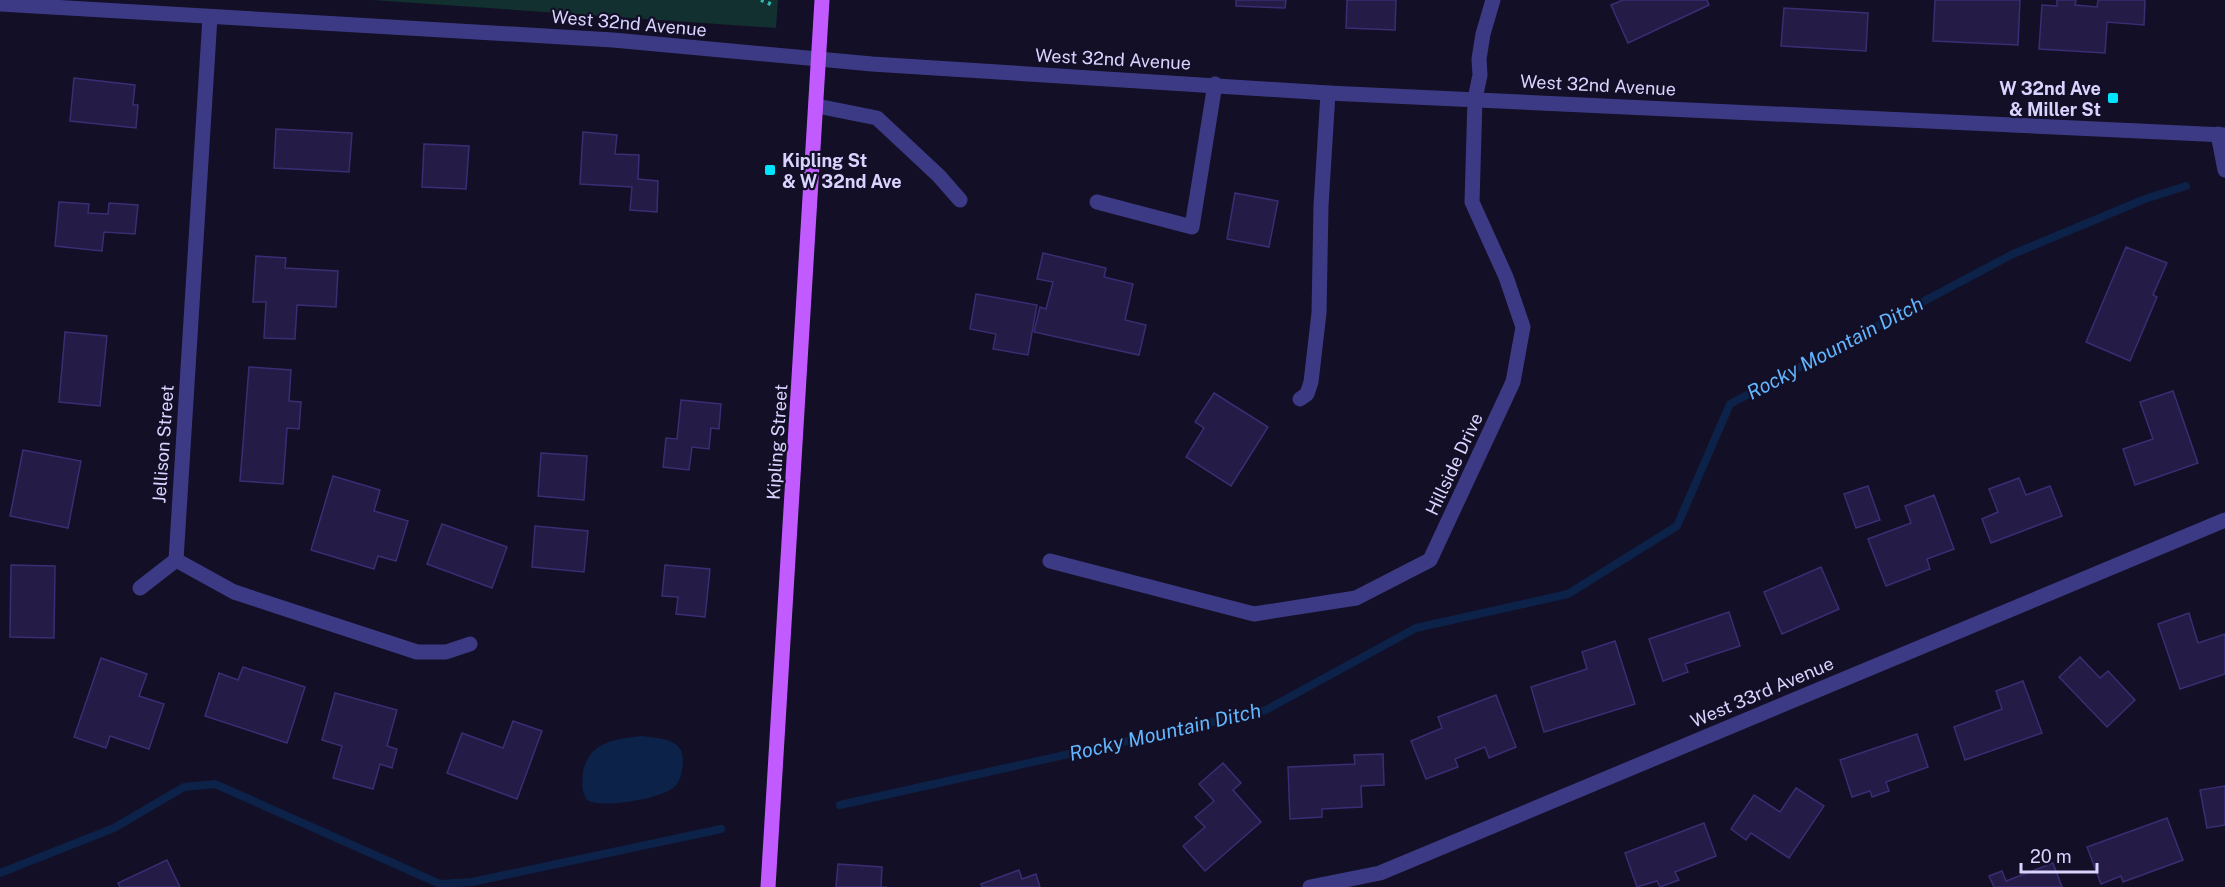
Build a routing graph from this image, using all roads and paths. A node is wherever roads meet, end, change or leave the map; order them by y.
1 (760, 0) edge
2 (822, 0) edge
3 (1493, 0) edge
4 (0, 3) edge
5 (774, 5) dead end
6 (210, 17) junction
7 (819, 60) junction
8 (1215, 84) junction
9 (1328, 93) junction
10 (1475, 99) junction
11 (817, 106) junction
12 (2222, 135) edge
13 (2225, 170) edge
14 (960, 200) dead end
15 (1097, 202) dead end
16 (1300, 399) dead end
17 (2225, 520) edge
18 (176, 560) junction
19 (1050, 561) dead end
20 (140, 588) dead end
21 (470, 644) dead end
22 (768, 887) edge
23 (1311, 887) edge

1 - 5 path
2 - 7 main road, Kipling Street
3 - 10 street, Hillside Drive
4 - 6 street, West 32nd Avenue
6 - 7 street, West 32nd Avenue
6 - 18 street, Jellison Street
7 - 8 street, West 32nd Avenue
7 - 11 main road, Kipling Street
8 - 9 street, West 32nd Avenue
8 - 15 street
9 - 10 street, West 32nd Avenue
9 - 16 street
10 - 12 street, West 32nd Avenue
10 - 19 street, Hillside Drive
11 - 14 street
11 - 22 main road, Kipling Street
12 - 13 street
17 - 23 street, West 33rd Avenue
18 - 20 street
18 - 21 street

